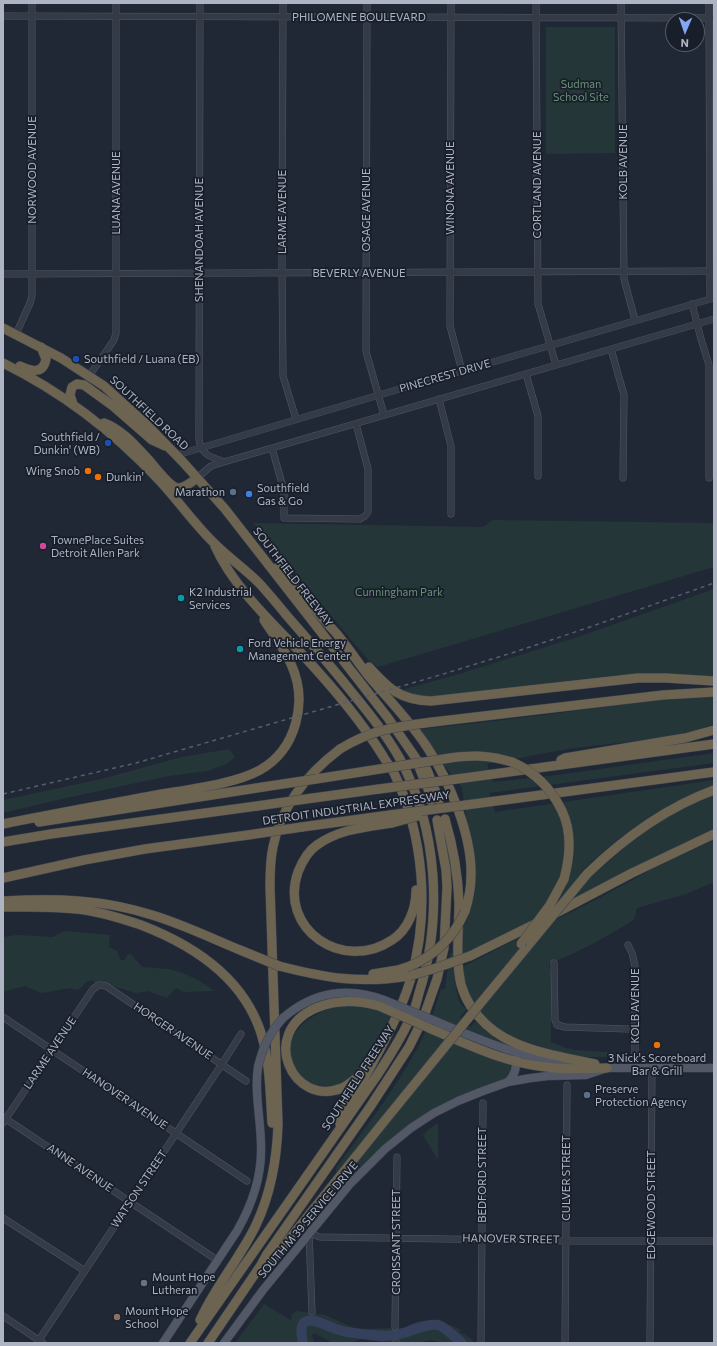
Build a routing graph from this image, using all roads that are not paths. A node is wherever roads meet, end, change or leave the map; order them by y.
1 (32, 3) edge
2 (116, 3) edge
3 (200, 3) edge
4 (283, 3) edge
5 (367, 3) edge
6 (451, 3) edge
7 (536, 3) edge
8 (621, 3) edge
9 (708, 3) edge
10 (3, 16) edge
11 (32, 16) junction
12 (116, 16) junction
13 (200, 16) junction
14 (283, 17) junction
15 (367, 17) junction
16 (451, 17) junction
17 (536, 18) junction
18 (622, 18) junction
19 (711, 18) edge
20 (624, 271) junction
21 (712, 271) edge
22 (450, 272) junction
23 (200, 273) junction
24 (282, 273) junction
25 (366, 273) junction
26 (538, 273) junction
27 (3, 274) edge
28 (32, 274) junction
29 (116, 274) junction
30 (712, 299) edge
31 (692, 304) junction
32 (714, 319) edge
33 (635, 320) junction
34 (697, 324) junction
35 (3, 328) edge
36 (16, 334) junction
37 (550, 345) junction
38 (41, 347) junction
39 (612, 349) junction
40 (3, 357) edge
41 (3, 363) edge
42 (556, 365) junction
43 (462, 370) junction
44 (526, 374) junction
45 (89, 376) junction
46 (378, 395) junction
47 (439, 399) junction
48 (73, 404) junction
49 (384, 415) junction
50 (296, 419) junction
51 (95, 421) junction
52 (356, 424) junction
53 (200, 447) junction
54 (170, 448) junction
55 (272, 448) junction
56 (177, 455) junction
57 (224, 462) junction
58 (538, 476) dead end
59 (196, 478) junction
60 (623, 478) dead end
61 (709, 478) dead end
62 (225, 509) junction
63 (451, 514) dead end
64 (214, 543) junction
65 (256, 605) junction
66 (337, 634) junction
67 (714, 681) edge
68 (714, 692) edge
69 (714, 730) edge
70 (714, 744) edge
71 (386, 762) junction
72 (544, 767) junction
73 (714, 772) edge
74 (714, 790) edge
75 (438, 803) junction
76 (391, 819) junction
77 (3, 824) edge
78 (3, 828) edge
79 (714, 834) edge
80 (3, 842) edge
81 (3, 878) edge
82 (3, 900) edge
83 (3, 907) edge
84 (628, 945) dead end
85 (554, 963) dead end
86 (298, 971) junction
87 (99, 985) joint
88 (489, 993) junction
89 (382, 1003) junction
90 (3, 1017) edge
91 (635, 1028) junction
92 (241, 1034) dead end
93 (52, 1050) junction
94 (517, 1058) junction
95 (222, 1064) junction
96 (371, 1064) junction
97 (594, 1064) junction
98 (652, 1067) junction
99 (607, 1068) junction
100 (634, 1068) junction
101 (714, 1068) edge
102 (246, 1081) dead end
103 (508, 1082) junction
104 (567, 1085) dead end
105 (483, 1103) dead end
106 (4, 1120) edge
107 (338, 1131) junction
108 (176, 1133) junction
109 (397, 1157) dead end
110 (272, 1177) junction
111 (247, 1180) dead end
112 (131, 1202) junction
113 (3, 1218) edge
114 (309, 1233) junction
115 (396, 1238) junction
116 (481, 1239) junction
117 (566, 1240) junction
118 (651, 1241) junction
119 (714, 1241) edge
120 (217, 1260) junction
121 (261, 1265) junction
122 (85, 1271) junction
123 (312, 1312) dead end
124 (3, 1316) edge
125 (395, 1327) dead end
126 (39, 1342) edge
127 (163, 1343) edge
128 (189, 1343) edge
129 (208, 1343) edge
130 (224, 1343) edge
131 (481, 1343) edge
132 (565, 1343) edge
133 (650, 1343) edge

1 - 11 street, NORWOOD AVENUE
2 - 12 street, LUANA AVENUE
3 - 13 street, SHENANDOAH AVENUE
4 - 14 street, LARME AVENUE
5 - 15 street, OSAGE AVENUE
6 - 16 street, WINONA AVENUE
7 - 17 street, CORTLAND AVENUE
8 - 18 street, KOLB AVENUE
9 - 19 street
10 - 11 street, PHILOMENE BOULEVARD
11 - 12 street, PHILOMENE BOULEVARD
11 - 28 street, NORWOOD AVENUE
12 - 13 street, PHILOMENE BOULEVARD
12 - 29 street, LUANA AVENUE
13 - 14 street, PHILOMENE BOULEVARD
13 - 23 street, SHENANDOAH AVENUE
14 - 15 street, PHILOMENE BOULEVARD
14 - 24 street, LARME AVENUE
15 - 16 street, PHILOMENE BOULEVARD
15 - 25 street, OSAGE AVENUE
16 - 17 street, PHILOMENE BOULEVARD
16 - 22 street, WINONA AVENUE
17 - 18 street, PHILOMENE BOULEVARD
17 - 26 street, CORTLAND AVENUE
18 - 19 street, PHILOMENE BOULEVARD
18 - 20 street, KOLB AVENUE
19 - 21 street
20 - 21 street, BEVERLY AVENUE
20 - 26 street, BEVERLY AVENUE
20 - 33 street, KOLB AVENUE
21 - 30 street
22 - 25 street, BEVERLY AVENUE
22 - 26 street, BEVERLY AVENUE
22 - 43 street, WINONA AVENUE
23 - 24 street, BEVERLY AVENUE
23 - 29 street, BEVERLY AVENUE
23 - 53 street, SHENANDOAH AVENUE
24 - 25 street, BEVERLY AVENUE
24 - 50 street, LARME AVENUE
25 - 46 street, OSAGE AVENUE
26 - 37 street, CORTLAND AVENUE
27 - 28 street, BEVERLY AVENUE
28 - 29 street, BEVERLY AVENUE
28 - 36 street, NORWOOD AVENUE
29 - 45 street, LUANA AVENUE
30 - 31 street, PINECREST DRIVE
31 - 33 street, PINECREST DRIVE
31 - 34 street
32 - 34 street, PINECREST DRIVE
33 - 37 street, PINECREST DRIVE
34 - 39 street, PINECREST DRIVE
34 - 61 street
35 - 36 highway, SOUTHFIELD ROAD
36 - 38 highway, SOUTHFIELD ROAD
37 - 42 street, CORTLAND AVENUE
37 - 43 street, PINECREST DRIVE
38 - 40 highway
38 - 45 highway, SOUTHFIELD ROAD
39 - 42 street, PINECREST DRIVE
39 - 60 street
41 - 48 highway
42 - 44 street, PINECREST DRIVE
43 - 46 street, PINECREST DRIVE
44 - 47 street, PINECREST DRIVE
44 - 58 street
45 - 54 highway, SOUTHFIELD ROAD
46 - 49 street, OSAGE AVENUE
46 - 50 street, PINECREST DRIVE
47 - 49 street, PINECREST DRIVE
47 - 63 street
48 - 51 highway
48 - 54 highway
49 - 52 street, PINECREST DRIVE
50 - 53 street, PINECREST DRIVE
51 - 59 highway
51 - 64 highway, SOUTHFIELD FREEWAY
52 - 55 street, PINECREST DRIVE
52 - 55 street
53 - 56 street, PINECREST DRIVE
53 - 57 street
54 - 56 highway, SOUTHFIELD ROAD
55 - 57 street, PINECREST DRIVE
56 - 59 highway, SOUTHFIELD ROAD
57 - 59 street, PINECREST DRIVE
59 - 62 highway, SOUTHFIELD ROAD
62 - 66 highway
62 - 75 highway, SOUTHFIELD FREEWAY
64 - 65 highway
64 - 107 highway, SOUTHFIELD FREEWAY
65 - 71 highway
65 - 77 highway
66 - 67 highway
66 - 86 highway, bridge
68 - 110 highway, bridge
69 - 72 highway
70 - 72 highway, DETROIT INDUSTRIAL EXPRESSWAY
71 - 76 highway
71 - 96 highway
72 - 80 highway, DETROIT INDUSTRIAL EXPRESSWAY, bridge
73 - 75 highway, DETROIT INDUSTRIAL EXPRESSWAY, bridge
74 - 88 highway, bridge
75 - 76 highway, DETROIT INDUSTRIAL EXPRESSWAY, bridge
76 - 81 highway, DETROIT INDUSTRIAL EXPRESSWAY, bridge
78 - 88 highway, bridge
79 - 86 highway, bridge
82 - 86 highway, bridge
83 - 110 highway
84 - 91 street, KOLB AVENUE
85 - 91 street
87 - 93 street, LARME AVENUE
87 - 95 street, HORGER AVENUE
88 - 121 highway, bridge
89 - 94 highway, bridge
89 - 96 highway
89 - 120 main road, bridge
90 - 93 street, HANOVER AVENUE
91 - 100 street, KOLB AVENUE
92 - 95 street, WATSON STREET
93 - 106 street, LARME AVENUE
93 - 108 street, HANOVER AVENUE
94 - 97 main road
94 - 99 highway
94 - 103 main road
95 - 102 street, HORGER AVENUE
95 - 108 street, WATSON STREET
96 - 107 highway
97 - 99 main road
97 - 121 highway
98 - 100 main road
98 - 101 main road
98 - 118 street, EDGEWOOD STREET
99 - 100 main road
99 - 103 main road, SOUTH M 39 SERVICE DRIVE
103 - 114 main road, SOUTH M 39 SERVICE DRIVE
104 - 117 street, CULVER STREET
105 - 116 street, BEDFORD STREET
106 - 112 street, ANNE AVENUE
107 - 128 highway, SOUTHFIELD FREEWAY
108 - 111 street, HANOVER AVENUE
108 - 112 street, WATSON STREET
109 - 115 street, CROISSANT STREET
110 - 128 highway
112 - 120 street, ANNE AVENUE
112 - 122 street, WATSON STREET
113 - 122 street
114 - 115 street, HANOVER STREET
114 - 123 street
114 - 130 main road, SOUTH M 39 SERVICE DRIVE
115 - 116 street, HANOVER STREET
115 - 125 street, CROISSANT STREET
116 - 117 street, HANOVER STREET
116 - 131 street, BEDFORD STREET
117 - 118 street, HANOVER STREET
117 - 132 street, CULVER STREET
118 - 119 street, HANOVER STREET
118 - 133 street, EDGEWOOD STREET
120 - 127 main road
121 - 129 highway
122 - 126 street, WATSON STREET
124 - 126 street

